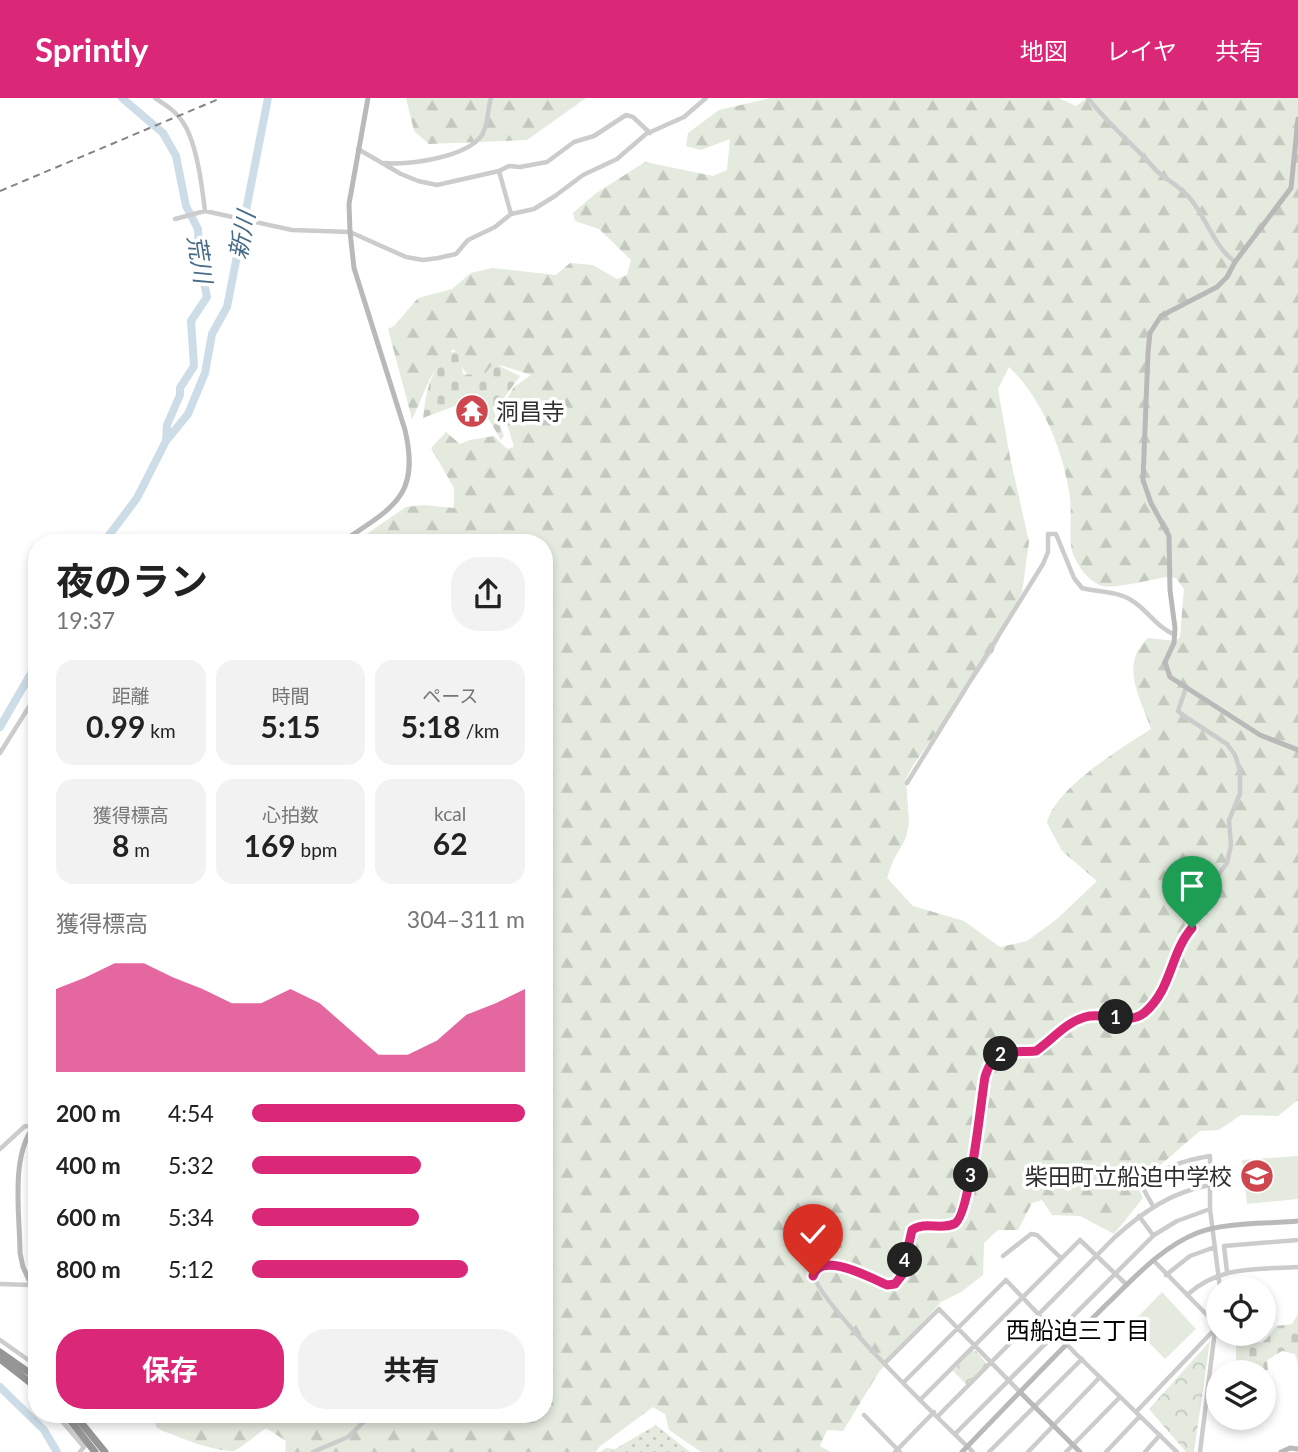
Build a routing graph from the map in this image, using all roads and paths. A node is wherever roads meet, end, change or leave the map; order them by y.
1 (155, 98) edge
2 (368, 98) edge
3 (491, 98) edge
4 (706, 98) edge
5 (1088, 98) edge
6 (1298, 119) edge
7 (650, 133) junction
8 (358, 149) junction
9 (381, 162) junction
10 (499, 171) junction
11 (204, 212) junction
12 (511, 214) junction
13 (176, 218) dead end
14 (350, 232) junction
15 (1235, 262) junction
16 (353, 534) edge
17 (1175, 635) junction
18 (1186, 688) junction
19 (28, 708) edge
20 (1298, 750) edge
21 (0, 752) edge
22 (906, 783) dead end
23 (28, 1126) edge
24 (28, 1135) edge
25 (0, 1149) edge
26 (1210, 1185) junction
27 (1153, 1206) junction
28 (1210, 1209) junction
29 (1139, 1216) junction
30 (1298, 1221) edge
31 (1212, 1228) junction
32 (1153, 1235) junction
33 (1298, 1240) edge
34 (1215, 1247) junction
35 (1003, 1256) dead end
36 (1097, 1256) junction
37 (1061, 1258) junction
38 (1154, 1261) junction
39 (1298, 1267) edge
40 (1227, 1272) junction
41 (1115, 1273) junction
42 (1166, 1275) junction
43 (1219, 1275) junction
44 (28, 1282) edge
45 (0, 1284) edge
46 (28, 1285) edge
47 (1127, 1285) junction
48 (1187, 1295) junction
49 (1021, 1296) junction
50 (1206, 1314) edge
51 (1039, 1315) junction
52 (957, 1329) junction
53 (1055, 1332) junction
54 (1206, 1339) edge
55 (0, 1340) edge
56 (1067, 1344) junction
57 (974, 1346) junction
58 (1213, 1346) edge
59 (0, 1352) edge
60 (0, 1359) edge
61 (1082, 1359) junction
62 (28, 1360) edge
63 (885, 1363) junction
64 (991, 1363) junction
65 (28, 1372) edge
66 (1100, 1377) junction
67 (28, 1381) edge
68 (1008, 1381) junction
69 (904, 1382) junction
70 (1021, 1393) junction
71 (1120, 1397) junction
72 (921, 1399) junction
73 (1034, 1407) junction
74 (936, 1414) junction
75 (1138, 1414) junction
76 (864, 1415) dead end
77 (64, 1423) edge
78 (72, 1423) edge
79 (81, 1423) edge
80 (363, 1423) edge
81 (1054, 1426) junction
82 (955, 1434) junction
83 (1160, 1435) junction
84 (1073, 1445) junction
85 (967, 1446) junction
86 (1298, 1449) edge
87 (898, 1451) edge
88 (80, 1452) edge
89 (96, 1452) edge
90 (105, 1452) edge
91 (313, 1452) edge
92 (962, 1452) edge
93 (974, 1452) edge
94 (989, 1452) edge
95 (1028, 1452) edge
96 (1066, 1452) edge
97 (1080, 1452) edge
98 (1106, 1452) edge
99 (1145, 1452) edge
100 (1177, 1452) edge
101 (1200, 1452) edge
102 (1281, 1452) edge

1 - 11 street
2 - 8 street
3 - 9 street
4 - 7 street
5 - 15 street
6 - 15 street
7 - 10 street
7 - 12 street
8 - 9 street
8 - 14 street
9 - 10 street
10 - 12 street
11 - 13 street
11 - 14 street
12 - 14 street
14 - 16 street
15 - 17 street
17 - 18 street
17 - 22 street
18 - 20 street
18 - 63 street
19 - 21 street
23 - 25 street
24 - 44 street
26 - 27 street
26 - 27 street
26 - 28 street
27 - 29 street
28 - 31 street
28 - 32 street
29 - 32 street
29 - 36 street
30 - 31 street
31 - 34 street
31 - 38 street
32 - 41 street
33 - 40 street
34 - 42 street
34 - 43 street
35 - 37 street
36 - 37 street
36 - 41 street
36 - 51 street
37 - 49 street
38 - 42 street
38 - 47 street
39 - 40 street
40 - 43 street
41 - 47 street
41 - 53 street
42 - 48 street
43 - 48 street
45 - 46 street
47 - 56 street
48 - 50 street
49 - 51 street
49 - 52 street
49 - 57 street
51 - 53 street
51 - 64 street
52 - 57 street
52 - 63 street
52 - 69 street
53 - 56 street
53 - 68 street
54 - 75 street
55 - 62 street
56 - 61 street
56 - 70 street
57 - 64 street
57 - 72 street
58 - 101 street
59 - 65 highway
60 - 67 highway
61 - 66 street
61 - 73 street
63 - 69 street
64 - 68 street
64 - 74 street
66 - 71 street
66 - 81 street
68 - 70 street
68 - 82 street
69 - 72 street
70 - 73 street
70 - 85 street
71 - 75 street
71 - 84 street
72 - 74 street
73 - 81 street
73 - 94 street
74 - 82 street
74 - 87 street
75 - 83 street
75 - 98 street
76 - 87 street
77 - 88 street
78 - 89 highway
79 - 90 highway
80 - 91 street
81 - 84 street
81 - 95 street
82 - 85 street
83 - 99 street
83 - 100 street
84 - 96 street
84 - 97 street
85 - 92 street
85 - 93 street
86 - 102 street

